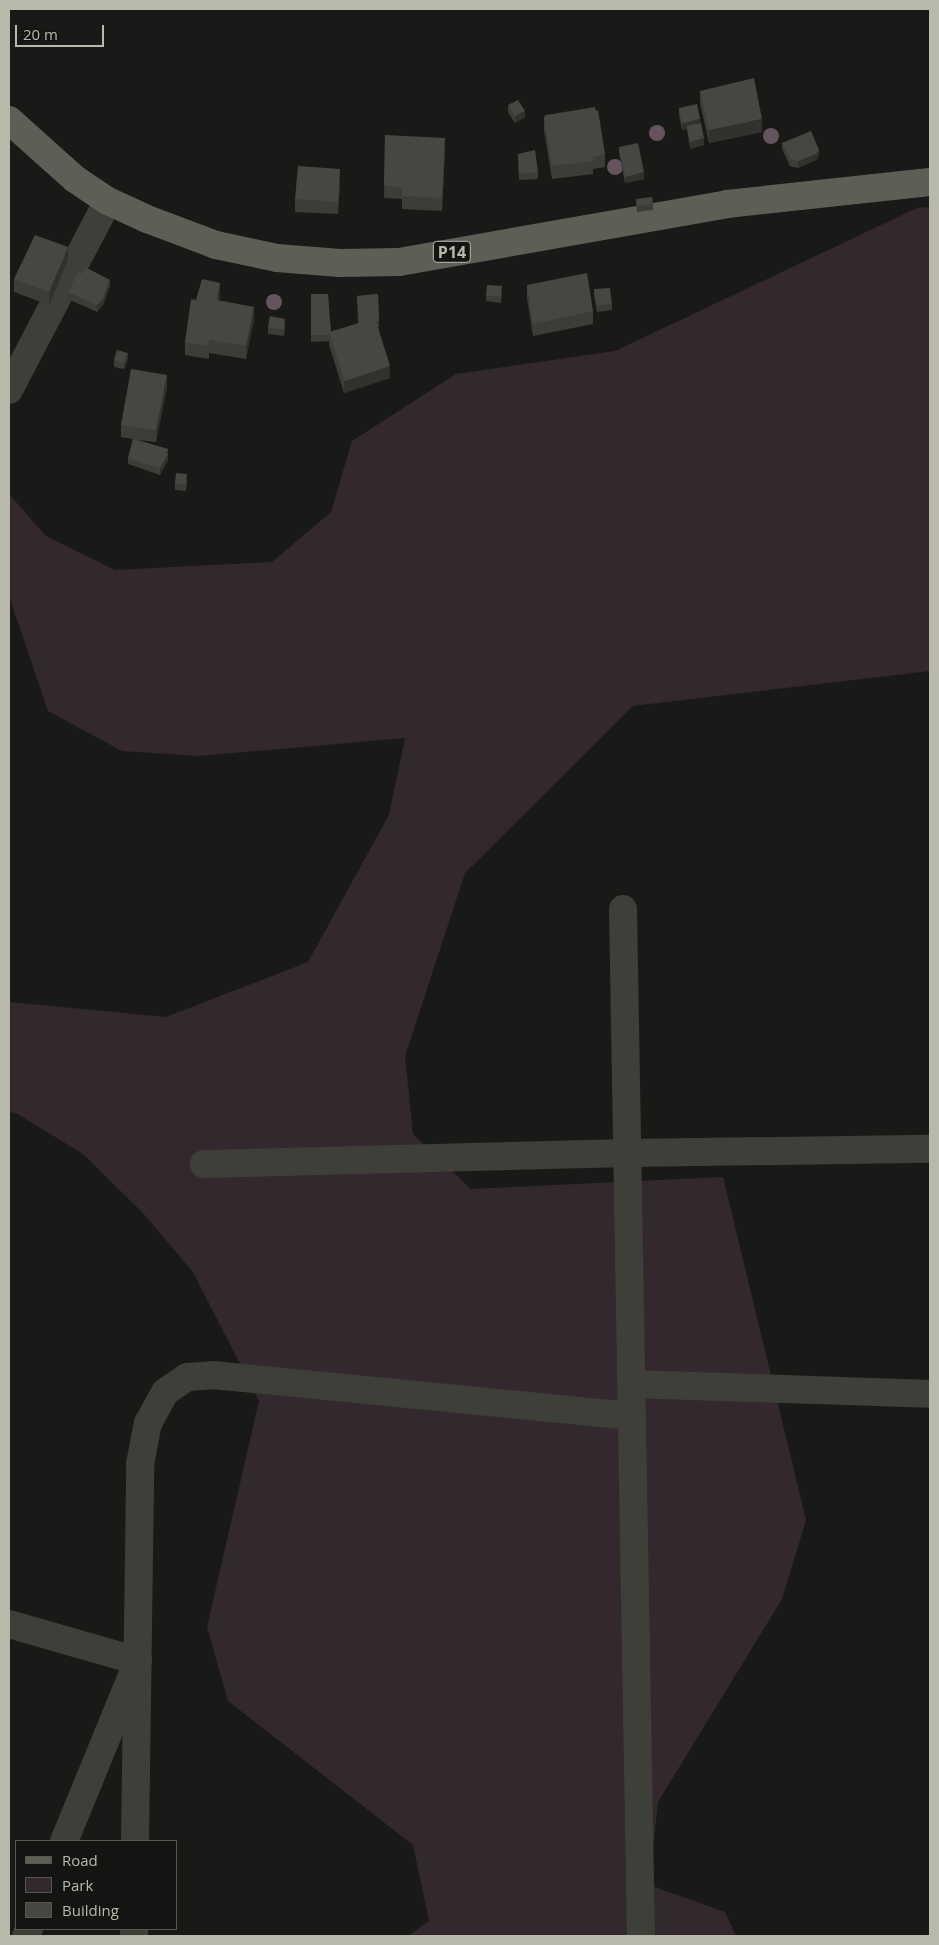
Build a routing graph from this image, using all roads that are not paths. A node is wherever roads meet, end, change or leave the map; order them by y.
1 (9, 120) edge
2 (930, 182) edge
3 (108, 201) junction
4 (9, 390) edge
5 (624, 909) dead end
6 (930, 1149) edge
7 (628, 1153) junction
8 (204, 1164) dead end
9 (632, 1384) junction
10 (930, 1394) edge
11 (632, 1416) junction
12 (9, 1624) edge
13 (138, 1661) junction
14 (64, 1840) edge
15 (135, 1840) edge
16 (641, 1936) edge

1 - 3 main road, P14
2 - 3 main road, P14
3 - 4 street
5 - 7 street
6 - 7 street
7 - 8 street
7 - 9 street
9 - 10 street
9 - 11 street
11 - 13 street
11 - 16 street
12 - 13 street
13 - 14 street
13 - 15 street

